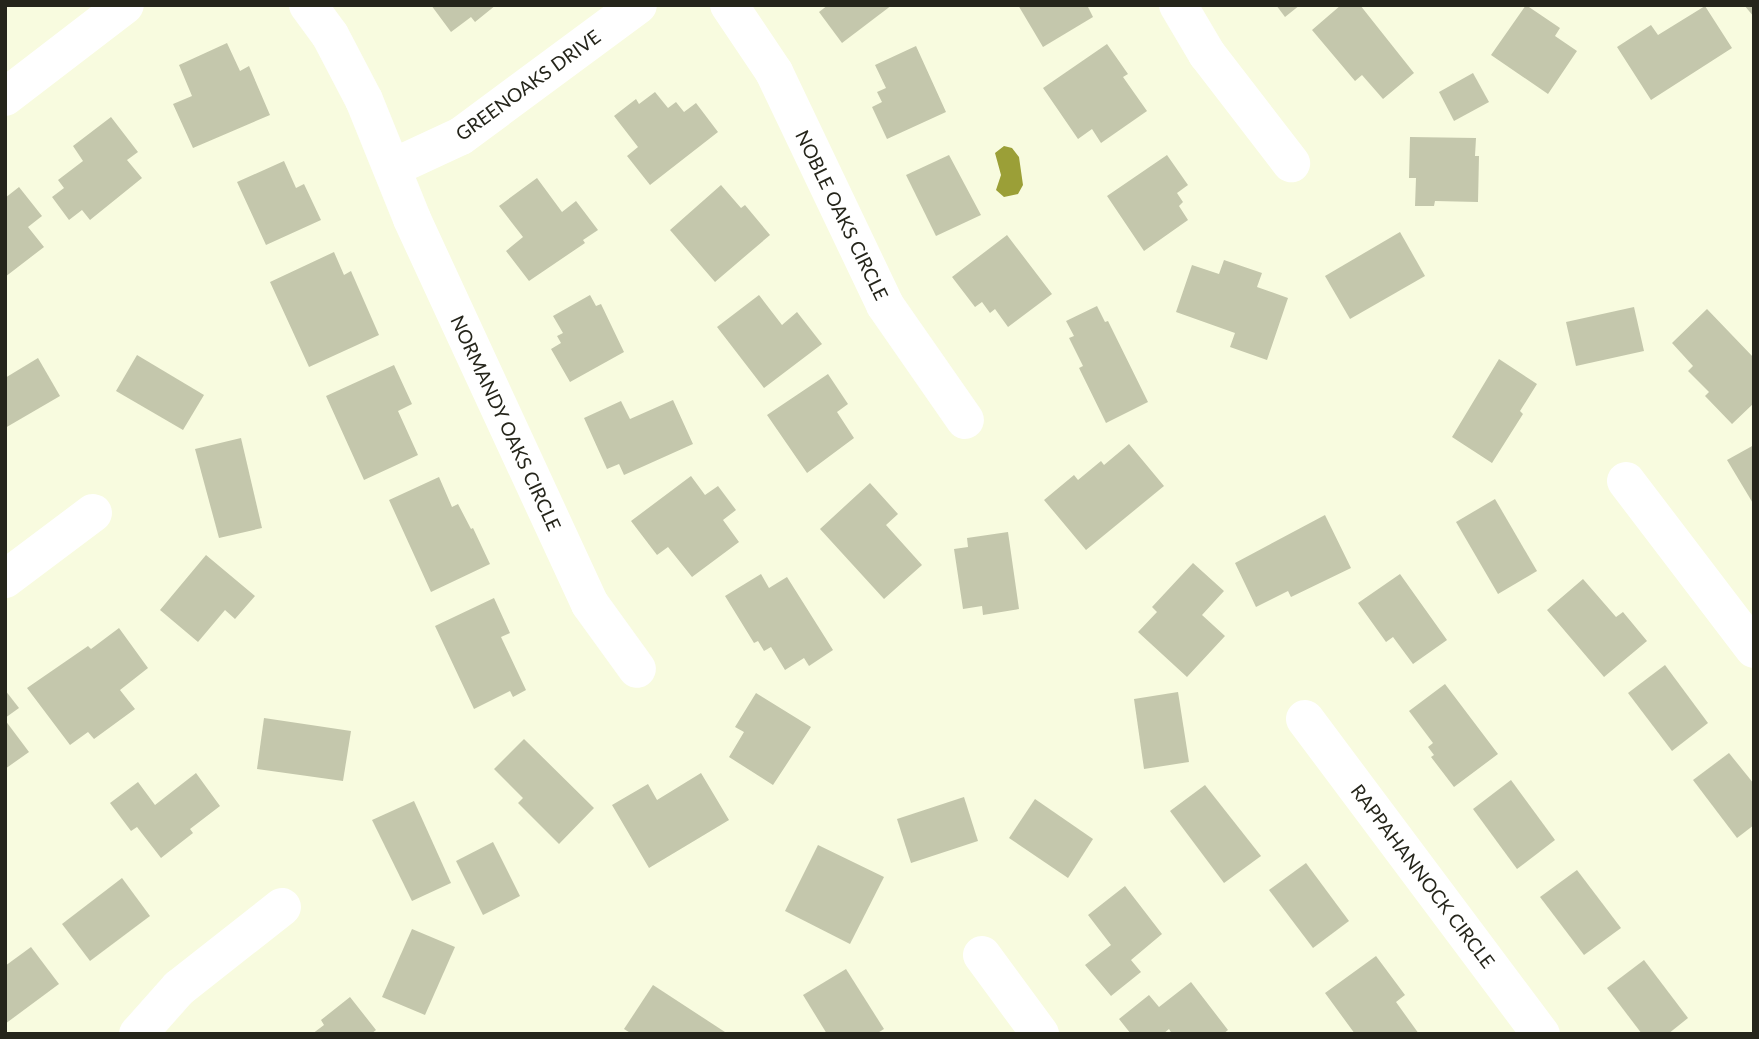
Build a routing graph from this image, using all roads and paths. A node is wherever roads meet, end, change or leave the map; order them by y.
1 (308, 5) edge
2 (638, 5) edge
3 (729, 5) edge
4 (1178, 5) edge
5 (101, 12) edge
6 (5, 97) edge
7 (1291, 163) dead end
8 (392, 168) junction
9 (965, 420) dead end
10 (1626, 481) dead end
11 (93, 513) dead end
12 (5, 579) edge
13 (1754, 649) edge
14 (637, 669) dead end
15 (1305, 719) dead end
16 (282, 907) dead end
17 (982, 955) dead end
18 (138, 1034) edge
19 (1040, 1034) edge
20 (1541, 1034) edge

1 - 8 street
2 - 8 street, GREENOAKS DRIVE
3 - 9 street, NOBLE OAKS CIRCLE
4 - 7 street
5 - 6 street
8 - 14 street, NORMANDY OAKS CIRCLE
10 - 13 street
11 - 12 street
15 - 20 street, RAPPAHANNOCK CIRCLE
16 - 18 street
17 - 19 street

